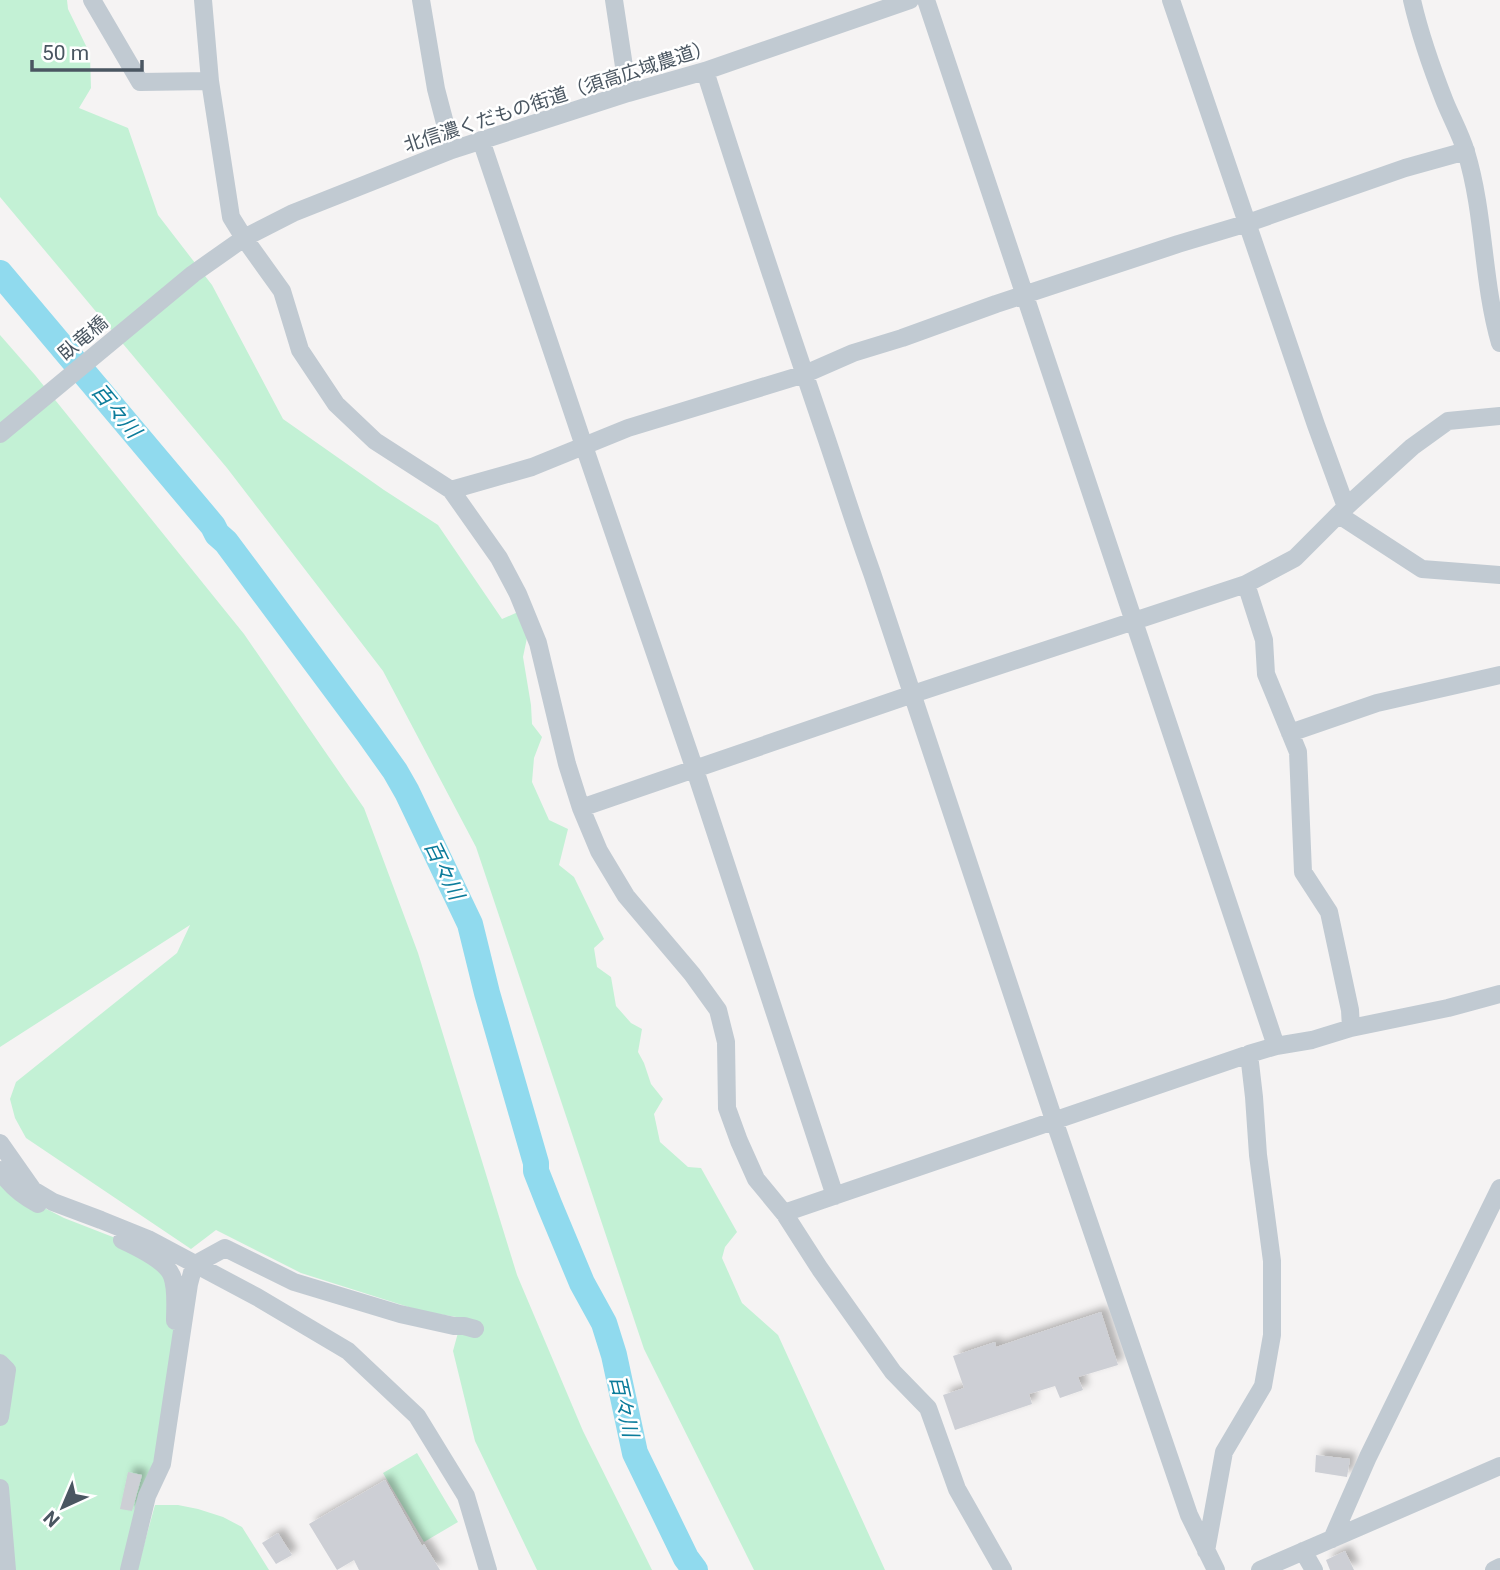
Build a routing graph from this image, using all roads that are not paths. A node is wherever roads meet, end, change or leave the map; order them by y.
1 (92, 0) edge
2 (203, 0) edge
3 (421, 0) edge
4 (614, 0) edge
5 (910, 0) edge
6 (926, 0) edge
7 (1171, 0) edge
8 (1412, 0) edge
9 (705, 71) junction
10 (210, 81) junction
11 (628, 93) junction
12 (481, 140) junction
13 (452, 150) junction
14 (1466, 151) junction
15 (1248, 223) junction
16 (244, 238) junction
17 (193, 274) joint
18 (1027, 294) junction
19 (1500, 343) edge
20 (805, 374) junction
21 (1500, 416) edge
22 (0, 434) edge
23 (584, 446) junction
24 (451, 490) junction
25 (1343, 511) junction
26 (1500, 575) edge
27 (1246, 584) junction
28 (1136, 621) junction
29 (1500, 675) edge
30 (913, 694) junction
31 (1290, 733) junction
32 (695, 770) junction
33 (582, 808) junction
34 (1500, 994) edge
35 (1351, 1028) junction
36 (1276, 1046) junction
37 (1250, 1054) junction
38 (1054, 1120) junction
39 (0, 1143) edge
40 (0, 1170) edge
41 (1500, 1188) edge
42 (835, 1196) junction
43 (784, 1213) junction
44 (194, 1265) junction
45 (475, 1329) dead end
46 (0, 1363) edge
47 (0, 1417) edge
48 (1500, 1466) edge
49 (0, 1488) edge
50 (143, 1495) dead end
51 (1332, 1539) junction
52 (1206, 1551) junction
53 (1303, 1551) junction
54 (1500, 1567) edge
55 (7, 1570) edge
56 (129, 1570) edge
57 (488, 1570) edge
58 (1003, 1570) edge
59 (1216, 1570) edge
60 (1260, 1570) edge
61 (1314, 1570) edge
62 (1494, 1570) edge

1 - 10 street
2 - 10 street
3 - 13 street
4 - 11 street
5 - 9 street, 北信濃くだもの街道（須高広域農道）
6 - 18 street
7 - 15 street
8 - 14 street
9 - 11 street, 北信濃くだもの街道（須高広域農道）
9 - 20 street
10 - 16 street
11 - 12 street, 北信濃くだもの街道（須高広域農道）
12 - 13 street, 北信濃くだもの街道（須高広域農道）
12 - 23 street
13 - 16 street, 北信濃くだもの街道（須高広域農道）
14 - 15 street
14 - 19 street
15 - 18 street
15 - 25 street
16 - 17 street, 北信濃くだもの街道（須高広域農道）
16 - 24 street
17 - 22 street, 臥竜橋
18 - 20 street
18 - 28 street
20 - 23 street
20 - 30 street
21 - 25 street
23 - 24 street
23 - 32 street
24 - 33 street
25 - 26 street
25 - 27 street
27 - 28 street
27 - 31 street
28 - 30 street
28 - 36 street
29 - 31 street
30 - 32 street
30 - 38 street
31 - 35 street
32 - 33 street
32 - 42 street
33 - 43 street
34 - 35 street
35 - 36 street
36 - 37 street
37 - 38 street
37 - 52 street
38 - 42 street
38 - 52 street
39 - 44 street
40 - 50 street
41 - 51 street
42 - 43 street
43 - 58 street
44 - 45 street
44 - 56 street
44 - 57 street
46 - 47 street
48 - 51 street
49 - 55 street
51 - 53 street
52 - 59 street
53 - 60 street
53 - 61 street
54 - 62 street

